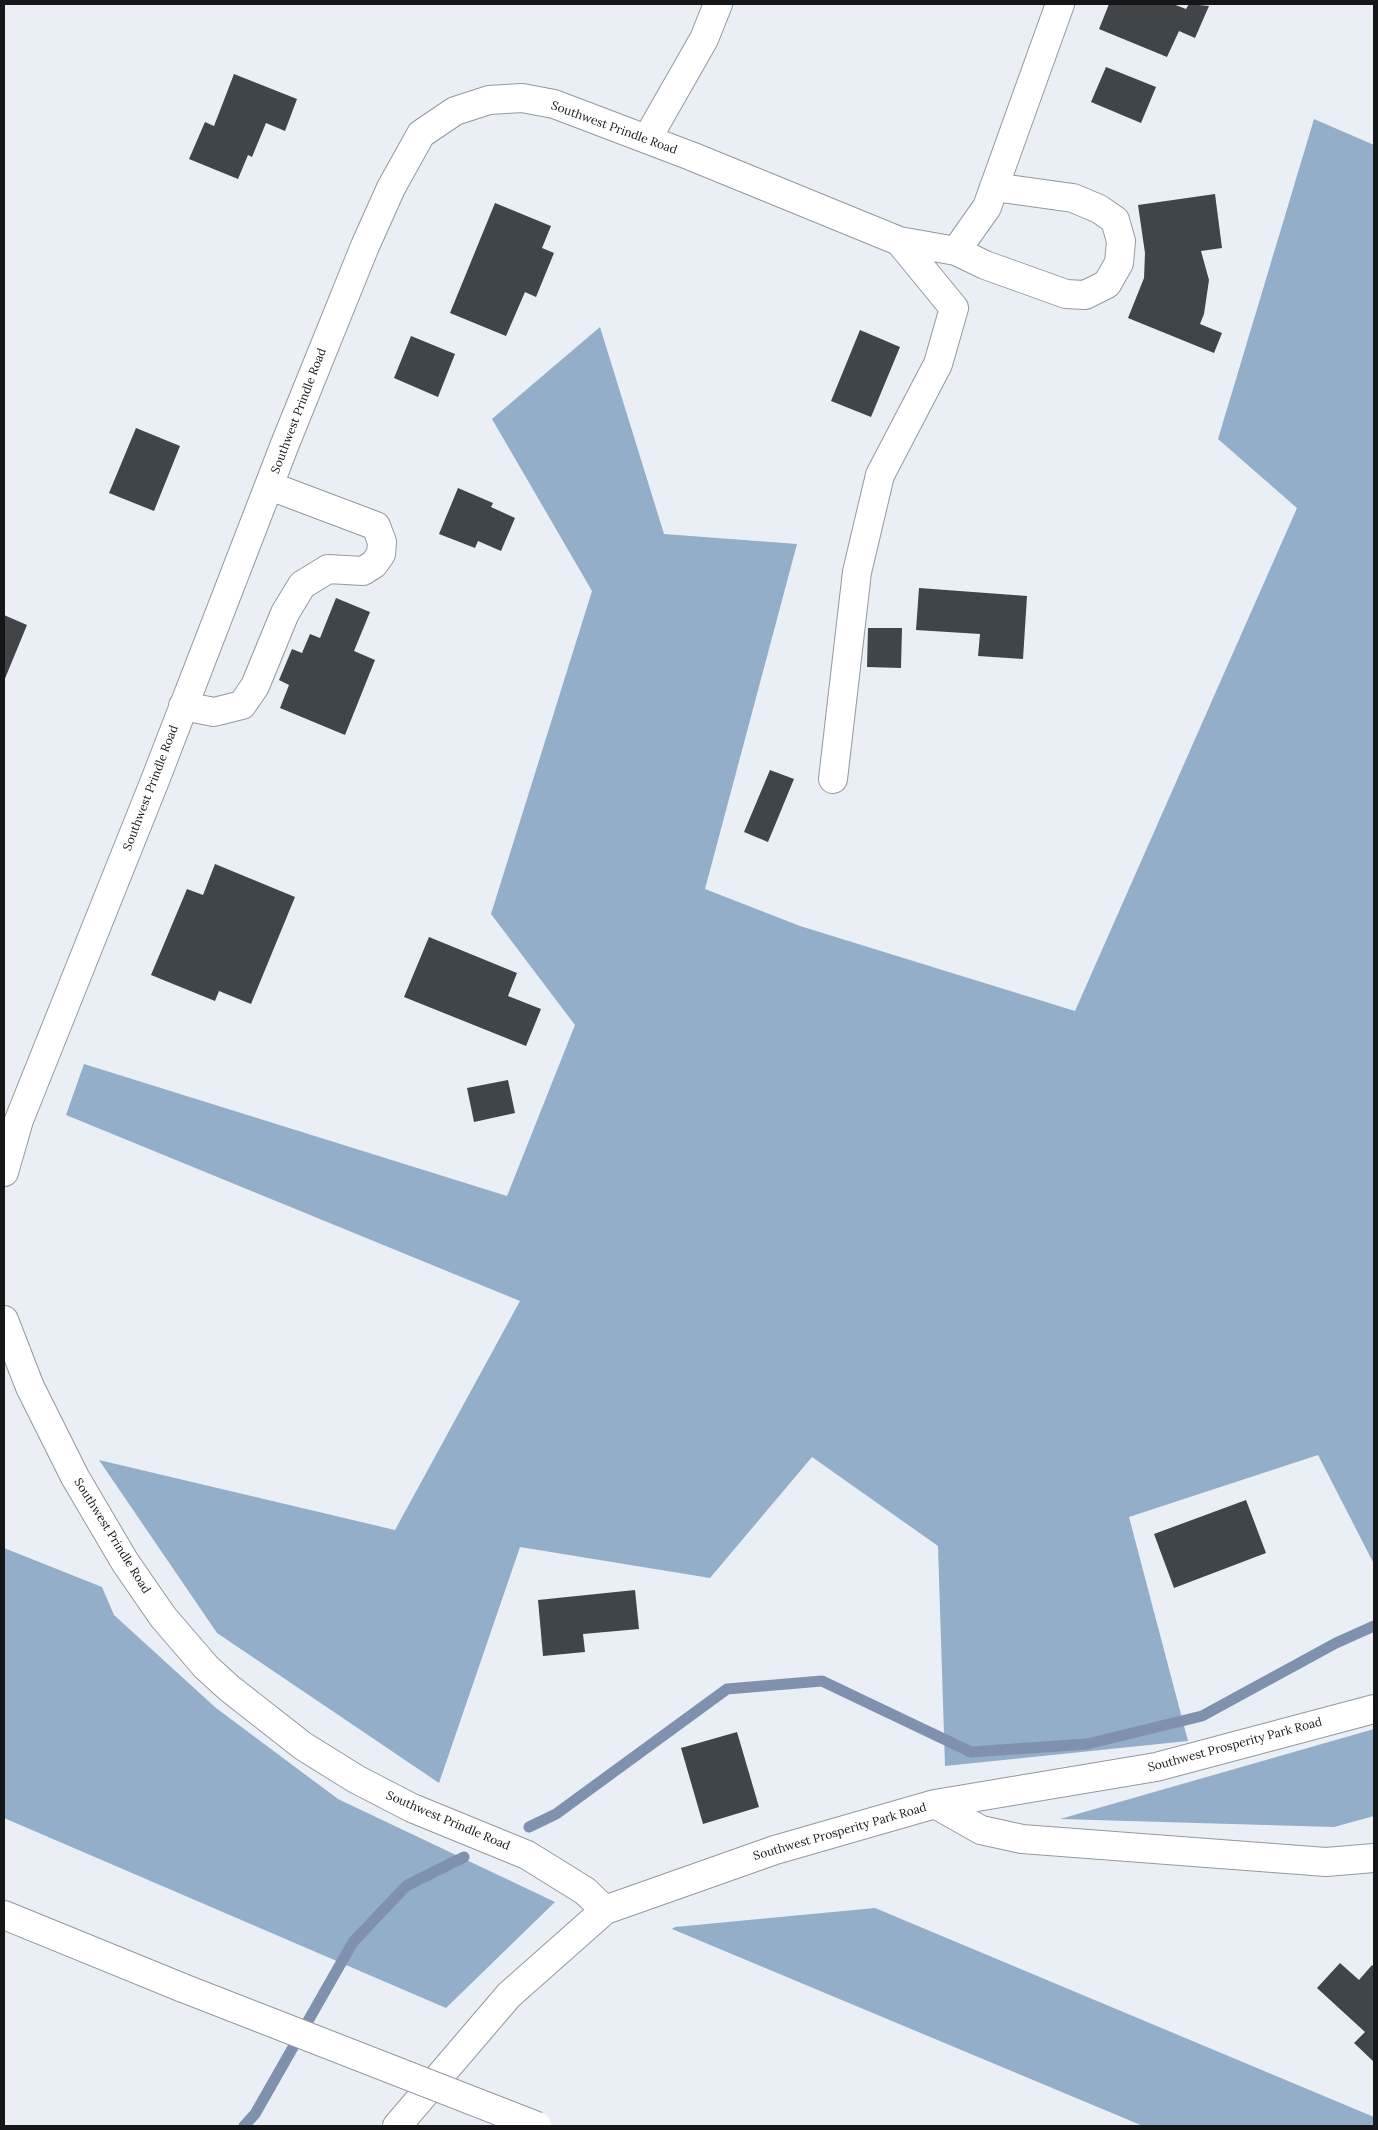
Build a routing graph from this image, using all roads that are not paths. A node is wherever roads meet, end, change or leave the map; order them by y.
1 (718, 4) edge
2 (1060, 4) edge
3 (647, 139) junction
4 (994, 187) junction
5 (899, 242) junction
6 (956, 250) junction
7 (270, 486) junction
8 (183, 706) junction
9 (833, 779) dead end
10 (4, 1172) edge
11 (4, 1320) edge
12 (1374, 1709) edge
13 (935, 1804) junction
14 (1374, 1858) edge
15 (605, 1910) junction
16 (4, 1915) edge
17 (397, 2126) edge
18 (537, 2126) edge

1 - 3 main road
2 - 4 main road
3 - 5 main road, Southwest Prindle Road
3 - 7 main road, Southwest Prindle Road
4 - 6 main road
4 - 6 main road
5 - 6 main road
5 - 9 main road
7 - 8 main road, Southwest Prindle Road
7 - 8 main road
8 - 10 main road, Southwest Prindle Road
11 - 15 main road, Southwest Prindle Road
12 - 13 main road, Southwest Prosperity Park Road
13 - 14 main road
13 - 15 main road, Southwest Prosperity Park Road
15 - 17 main road, Southwest Prosperity Park Road
16 - 18 main road, bridge

